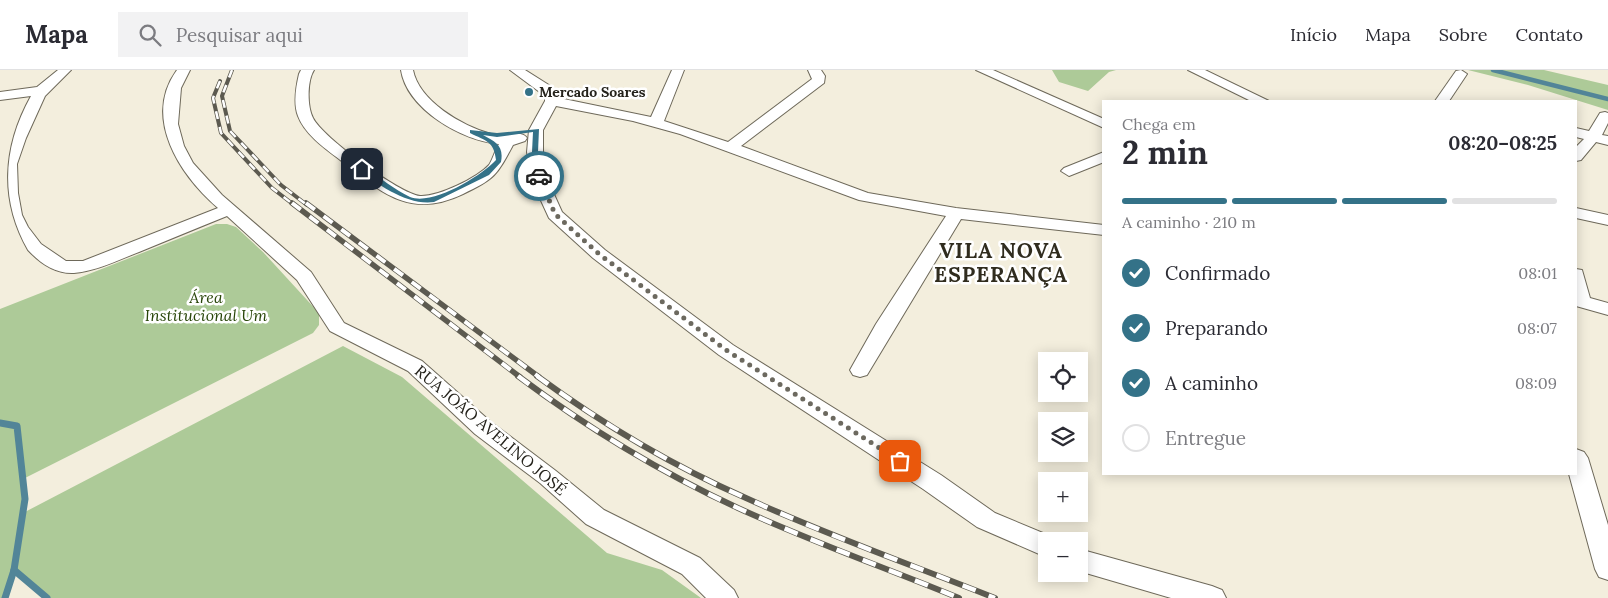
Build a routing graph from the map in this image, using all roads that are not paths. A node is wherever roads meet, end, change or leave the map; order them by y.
1 (65, 70) edge
2 (184, 70) edge
3 (308, 70) edge
4 (407, 70) edge
5 (516, 70) edge
6 (678, 70) edge
7 (814, 70) edge
8 (982, 70) edge
9 (1194, 70) edge
10 (1461, 74) dead end
11 (41, 91) junction
12 (0, 96) edge
13 (1260, 100) edge
14 (1443, 100) edge
15 (552, 101) junction
16 (1605, 116) dead end
17 (656, 122) junction
18 (1102, 123) edge
19 (1577, 132) edge
20 (536, 133) junction
21 (478, 134) junction
22 (507, 137) junction
23 (1593, 137) junction
24 (1608, 141) edge
25 (729, 148) junction
26 (500, 155) junction
27 (1577, 156) edge
28 (1102, 157) edge
29 (1069, 171) dead end
30 (227, 210) junction
31 (956, 213) junction
32 (1577, 213) edge
33 (1608, 220) edge
34 (1102, 230) edge
35 (1577, 288) edge
36 (1578, 301) edge
37 (1608, 309) edge
38 (860, 370) dead end
39 (1577, 460) edge
40 (1599, 505) edge
41 (1038, 543) edge
42 (1088, 563) edge
43 (1608, 569) edge
44 (724, 598) edge
45 (1212, 598) edge

1 - 11 street
2 - 30 street, RUA JOÃO AVELINO JOSÉ
3 - 26 street
4 - 21 street
5 - 15 street
6 - 17 street
7 - 25 street
8 - 18 street
9 - 13 street
10 - 14 street
11 - 12 street
11 - 30 street
15 - 17 street
15 - 20 street
16 - 23 street
17 - 25 street
19 - 23 street
20 - 22 street
20 - 41 street
21 - 22 street
21 - 26 street
22 - 26 street
23 - 24 street
23 - 27 street
25 - 31 street
28 - 29 street
30 - 44 street, RUA JOÃO AVELINO JOSÉ
31 - 34 street
31 - 38 street
32 - 33 street
35 - 36 street
36 - 37 street
39 - 40 street
40 - 43 street
42 - 45 street

